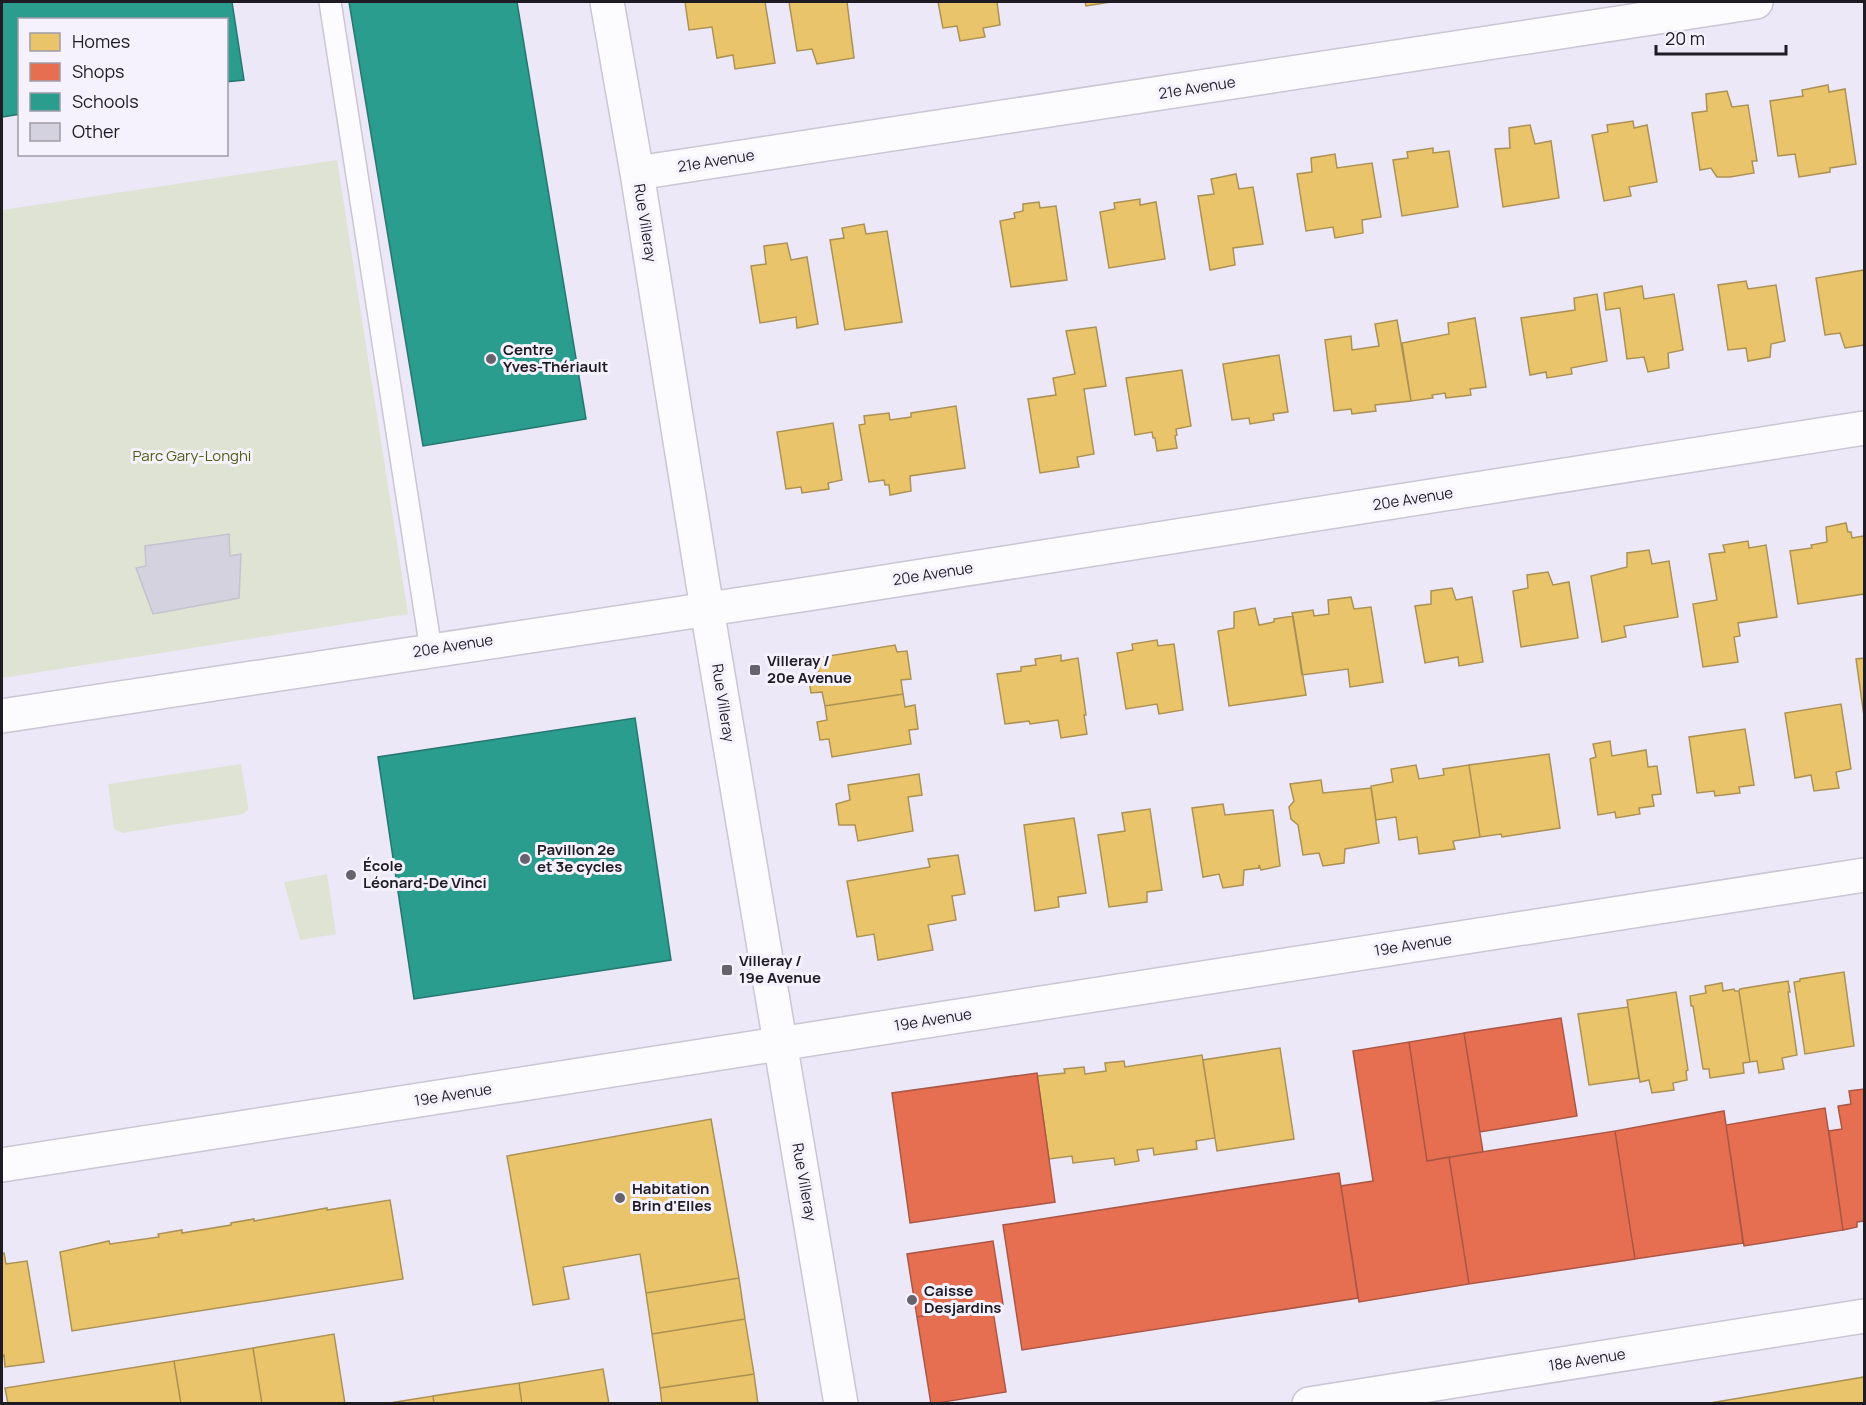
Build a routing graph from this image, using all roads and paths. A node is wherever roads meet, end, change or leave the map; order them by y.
1 (330, 2) edge
2 (607, 2) edge
3 (1756, 2) edge
4 (637, 173) junction
5 (1864, 428) edge
6 (707, 609) junction
7 (431, 650) junction
8 (2, 716) edge
9 (1864, 875) edge
10 (780, 1044) junction
11 (2, 1165) edge
12 (1864, 1316) edge
13 (841, 1404) edge
14 (1309, 1404) edge

1 - 7 lane
2 - 4 street, Rue Villeray
3 - 4 street, 21e Avenue
4 - 6 street, Rue Villeray
5 - 6 street, 20e Avenue
6 - 7 street, 20e Avenue
6 - 10 street, Rue Villeray
7 - 8 street, 20e Avenue
9 - 10 street, 19e Avenue
10 - 11 street, 19e Avenue
10 - 13 street, Rue Villeray
12 - 14 street, 18e Avenue

